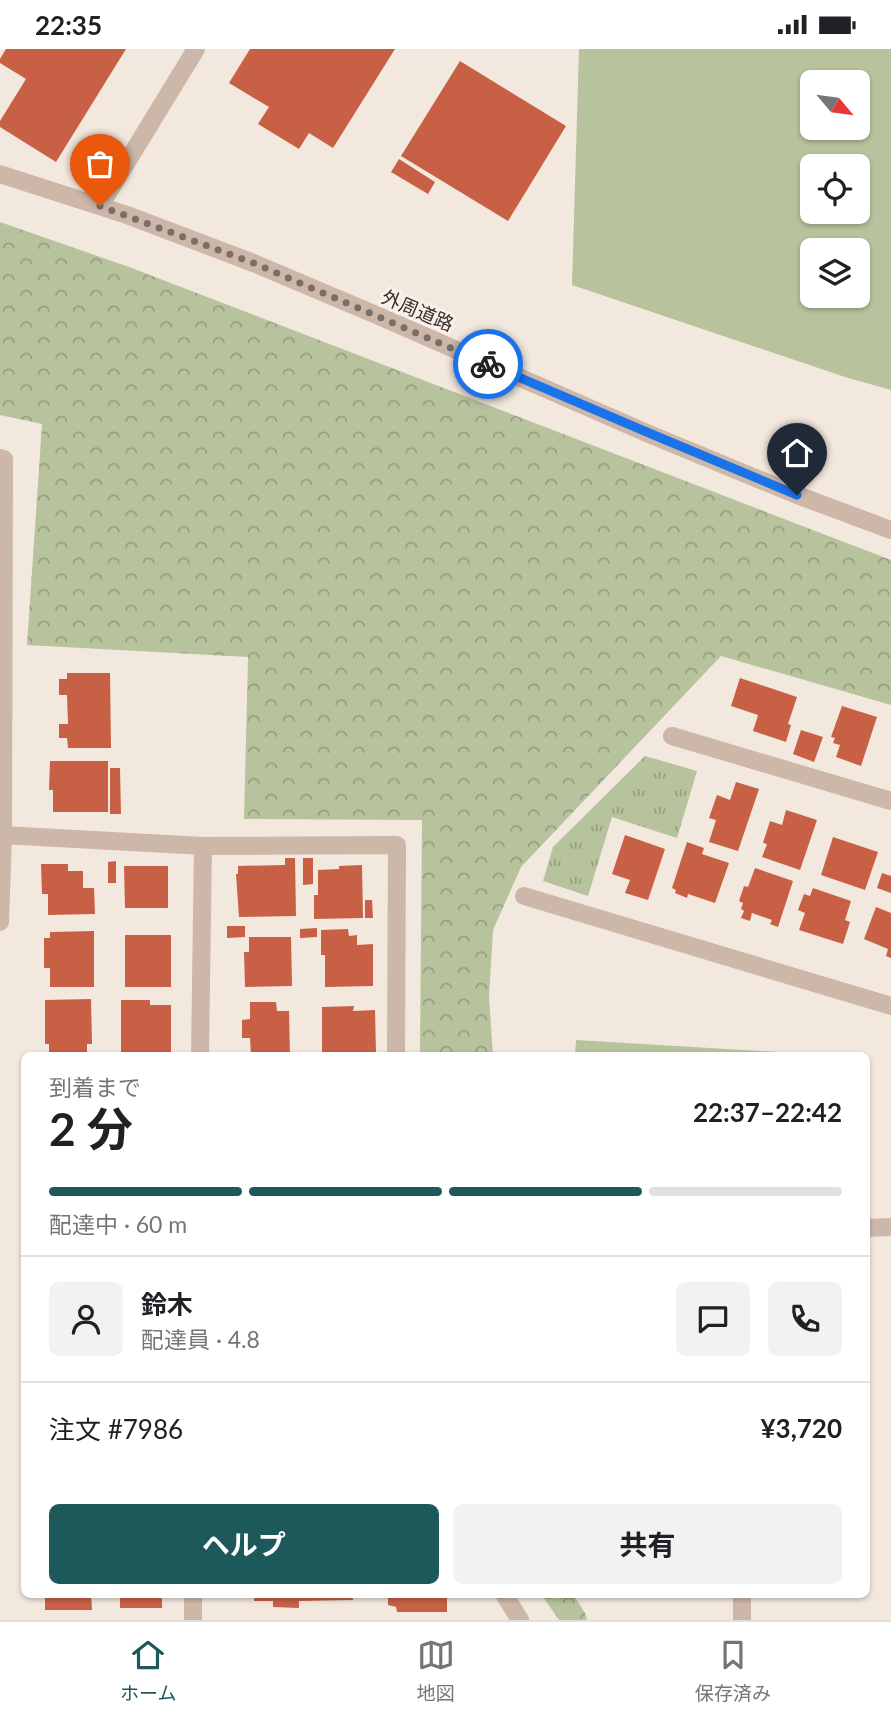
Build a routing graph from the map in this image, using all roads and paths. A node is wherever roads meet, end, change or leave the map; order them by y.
1 (196, 49) edge
2 (0, 174) edge
3 (100, 206) junction
4 (0, 458) edge
5 (891, 530) edge
6 (672, 736) dead end
7 (891, 801) edge
8 (2, 835) edge
9 (202, 846) junction
10 (524, 896) dead end
11 (0, 922) edge
12 (891, 1006) edge
13 (200, 1052) edge
14 (396, 1052) edge
15 (891, 1227) edge
16 (870, 1228) edge
17 (193, 1598) edge
18 (506, 1598) edge
19 (742, 1598) edge
20 (193, 1620) edge
21 (520, 1620) edge
22 (742, 1620) edge

1 - 3 street
2 - 3 street, 外周道路
3 - 5 street, 外周道路
4 - 8 street
6 - 7 street
8 - 9 street
8 - 11 street
9 - 13 street
9 - 14 street
10 - 12 street
15 - 16 street
17 - 20 street
18 - 21 street
19 - 22 street

